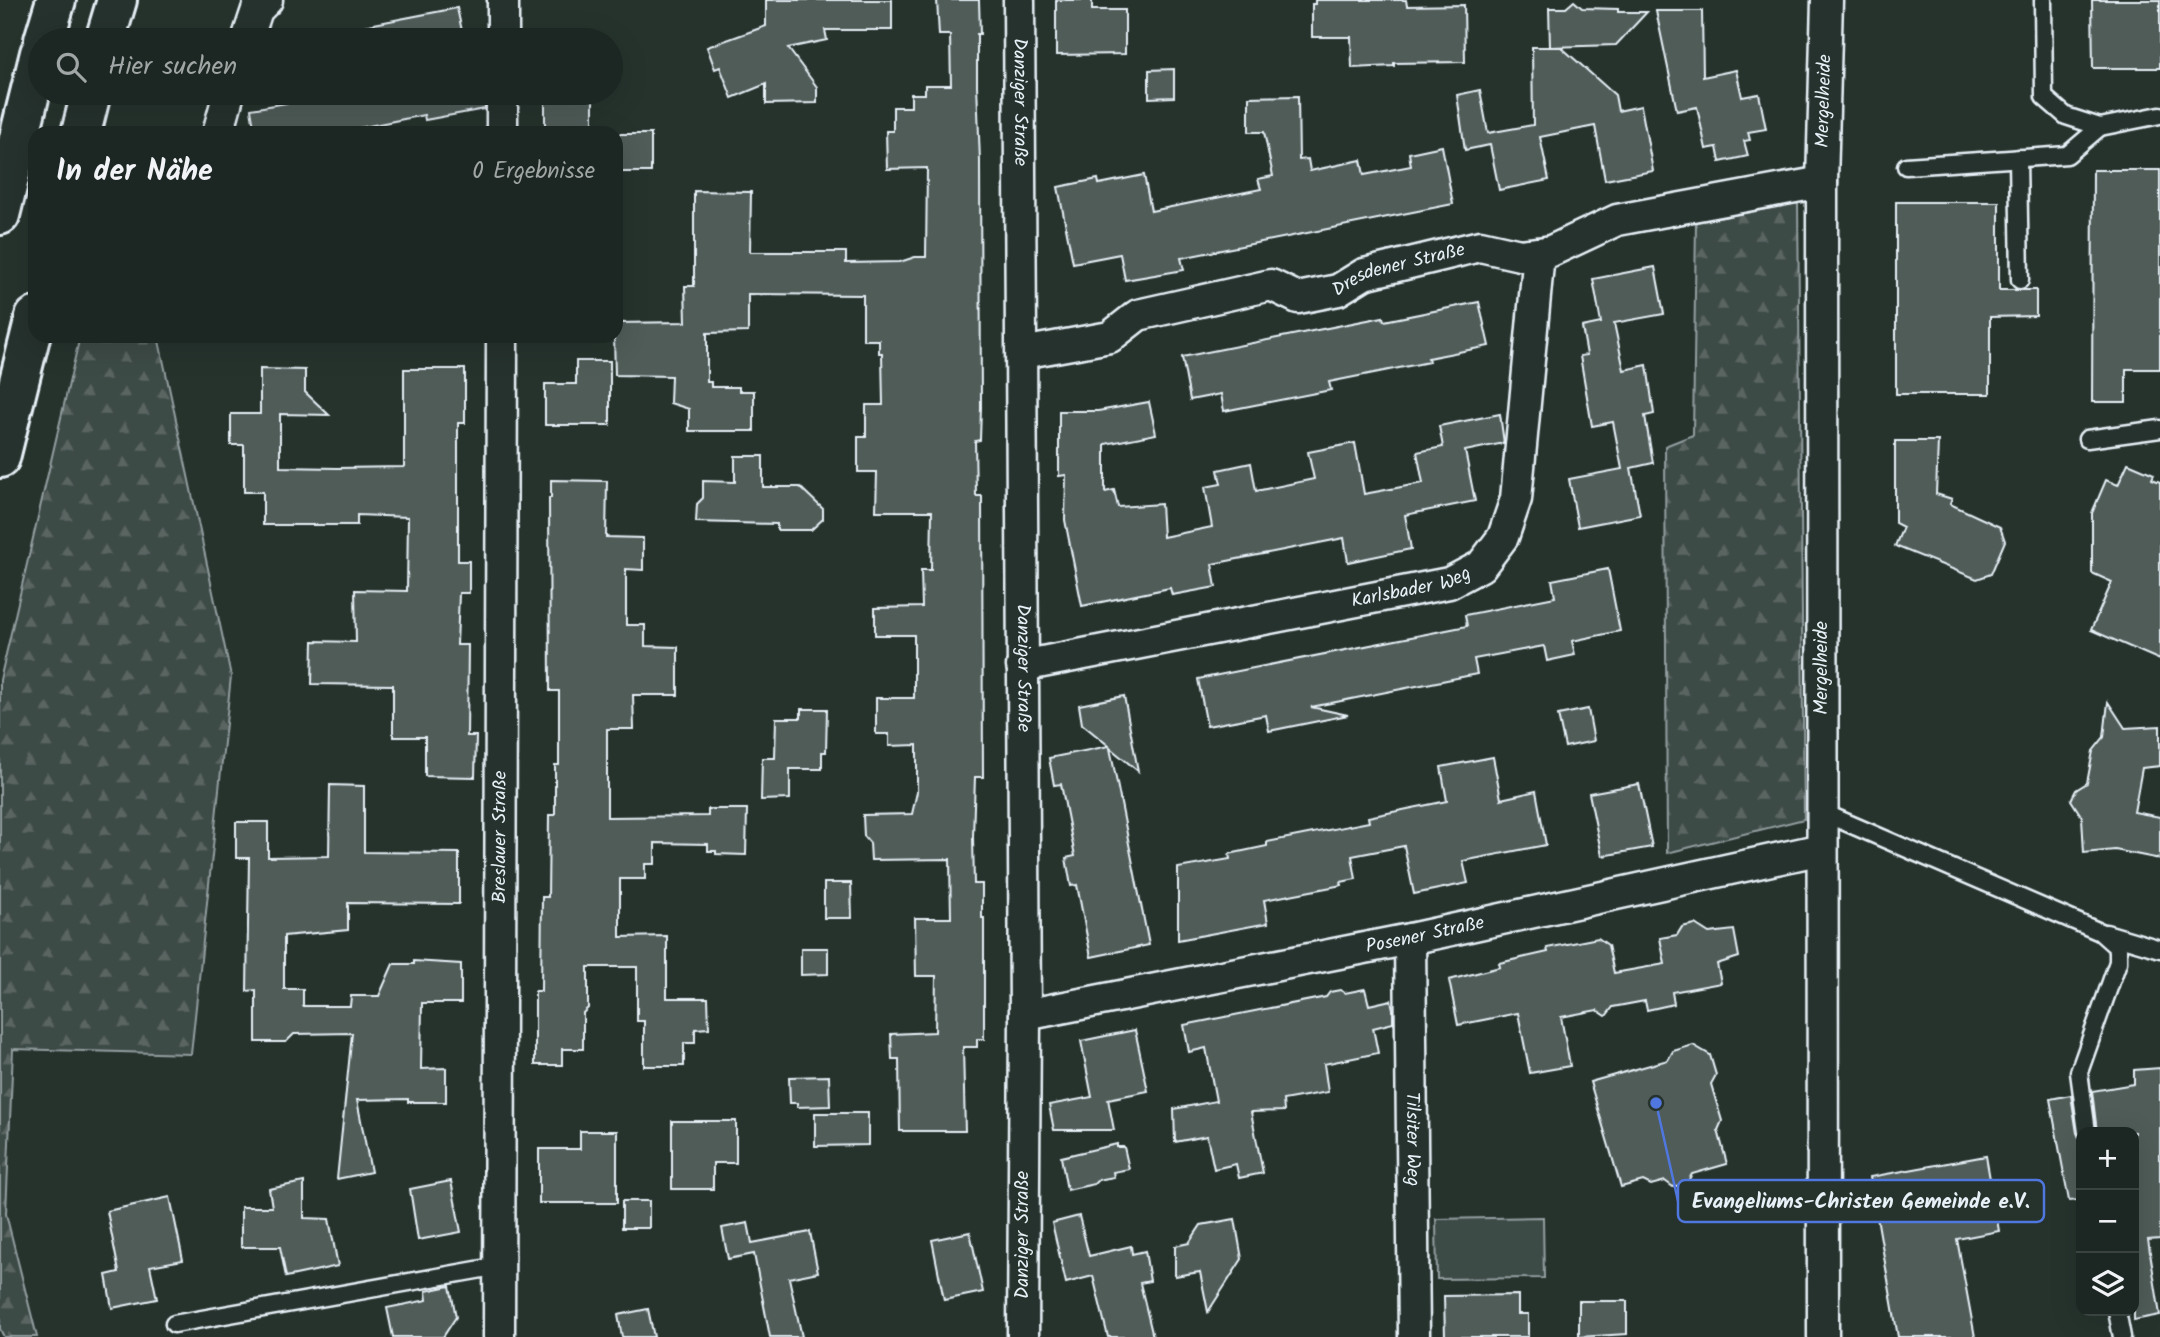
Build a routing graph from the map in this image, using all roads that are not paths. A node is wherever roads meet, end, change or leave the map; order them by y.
1 (56, 0) edge
2 (117, 0) edge
3 (267, 0) edge
4 (503, 0) edge
5 (1019, 0) edge
6 (1827, 0) edge
7 (2043, 0) edge
8 (48, 28) edge
9 (109, 28) edge
10 (251, 28) edge
11 (502, 28) edge
12 (28, 102) edge
13 (87, 105) edge
14 (226, 105) edge
15 (502, 105) edge
16 (2160, 115) edge
17 (82, 126) edge
18 (220, 126) edge
19 (502, 126) edge
20 (2100, 127) junction
21 (2018, 158) junction
22 (1906, 166) dead end
23 (1822, 182) junction
24 (0, 215) edge
25 (1539, 253) junction
26 (2020, 280) dead end
27 (29, 343) edge
28 (502, 343) edge
29 (1022, 353) junction
30 (2160, 429) edge
31 (2087, 439) dead end
32 (0, 458) edge
33 (1022, 666) junction
34 (1822, 812) junction
35 (1822, 849) junction
36 (2100, 932) junction
37 (1410, 939) junction
38 (2160, 949) edge
39 (1025, 1015) junction
40 (2086, 1127) edge
41 (499, 1266) junction
42 (2119, 1316) edge
43 (173, 1324) dead end
44 (499, 1337) edge
45 (1023, 1337) edge
46 (1414, 1337) edge
47 (1823, 1337) edge
48 (2122, 1337) edge

1 - 8 highway
2 - 9 highway
3 - 10 street
4 - 11 street
5 - 29 street, Danziger Straße
6 - 23 street, Mergelheide
7 - 20 lane
12 - 24 highway
13 - 17 highway
14 - 18 street
15 - 19 street
16 - 20 lane
20 - 21 lane
21 - 22 lane
21 - 26 lane
23 - 25 street, Dresdener Straße
23 - 34 street, Mergelheide
25 - 29 street, Dresdener Straße
25 - 33 street, Karlsbader Weg
27 - 32 highway
28 - 41 street, Breslauer Straße
29 - 33 street, Danziger Straße
30 - 31 lane
33 - 39 street, Danziger Straße
34 - 35 street, Mergelheide
34 - 36 lane
35 - 37 street, Posener Straße
35 - 47 street, Mergelheide
36 - 38 lane
36 - 40 lane
37 - 39 street, Posener Straße
37 - 46 street, Tilsiter Weg
39 - 45 street, Danziger Straße
41 - 43 lane
41 - 44 street, Breslauer Straße
42 - 48 lane

